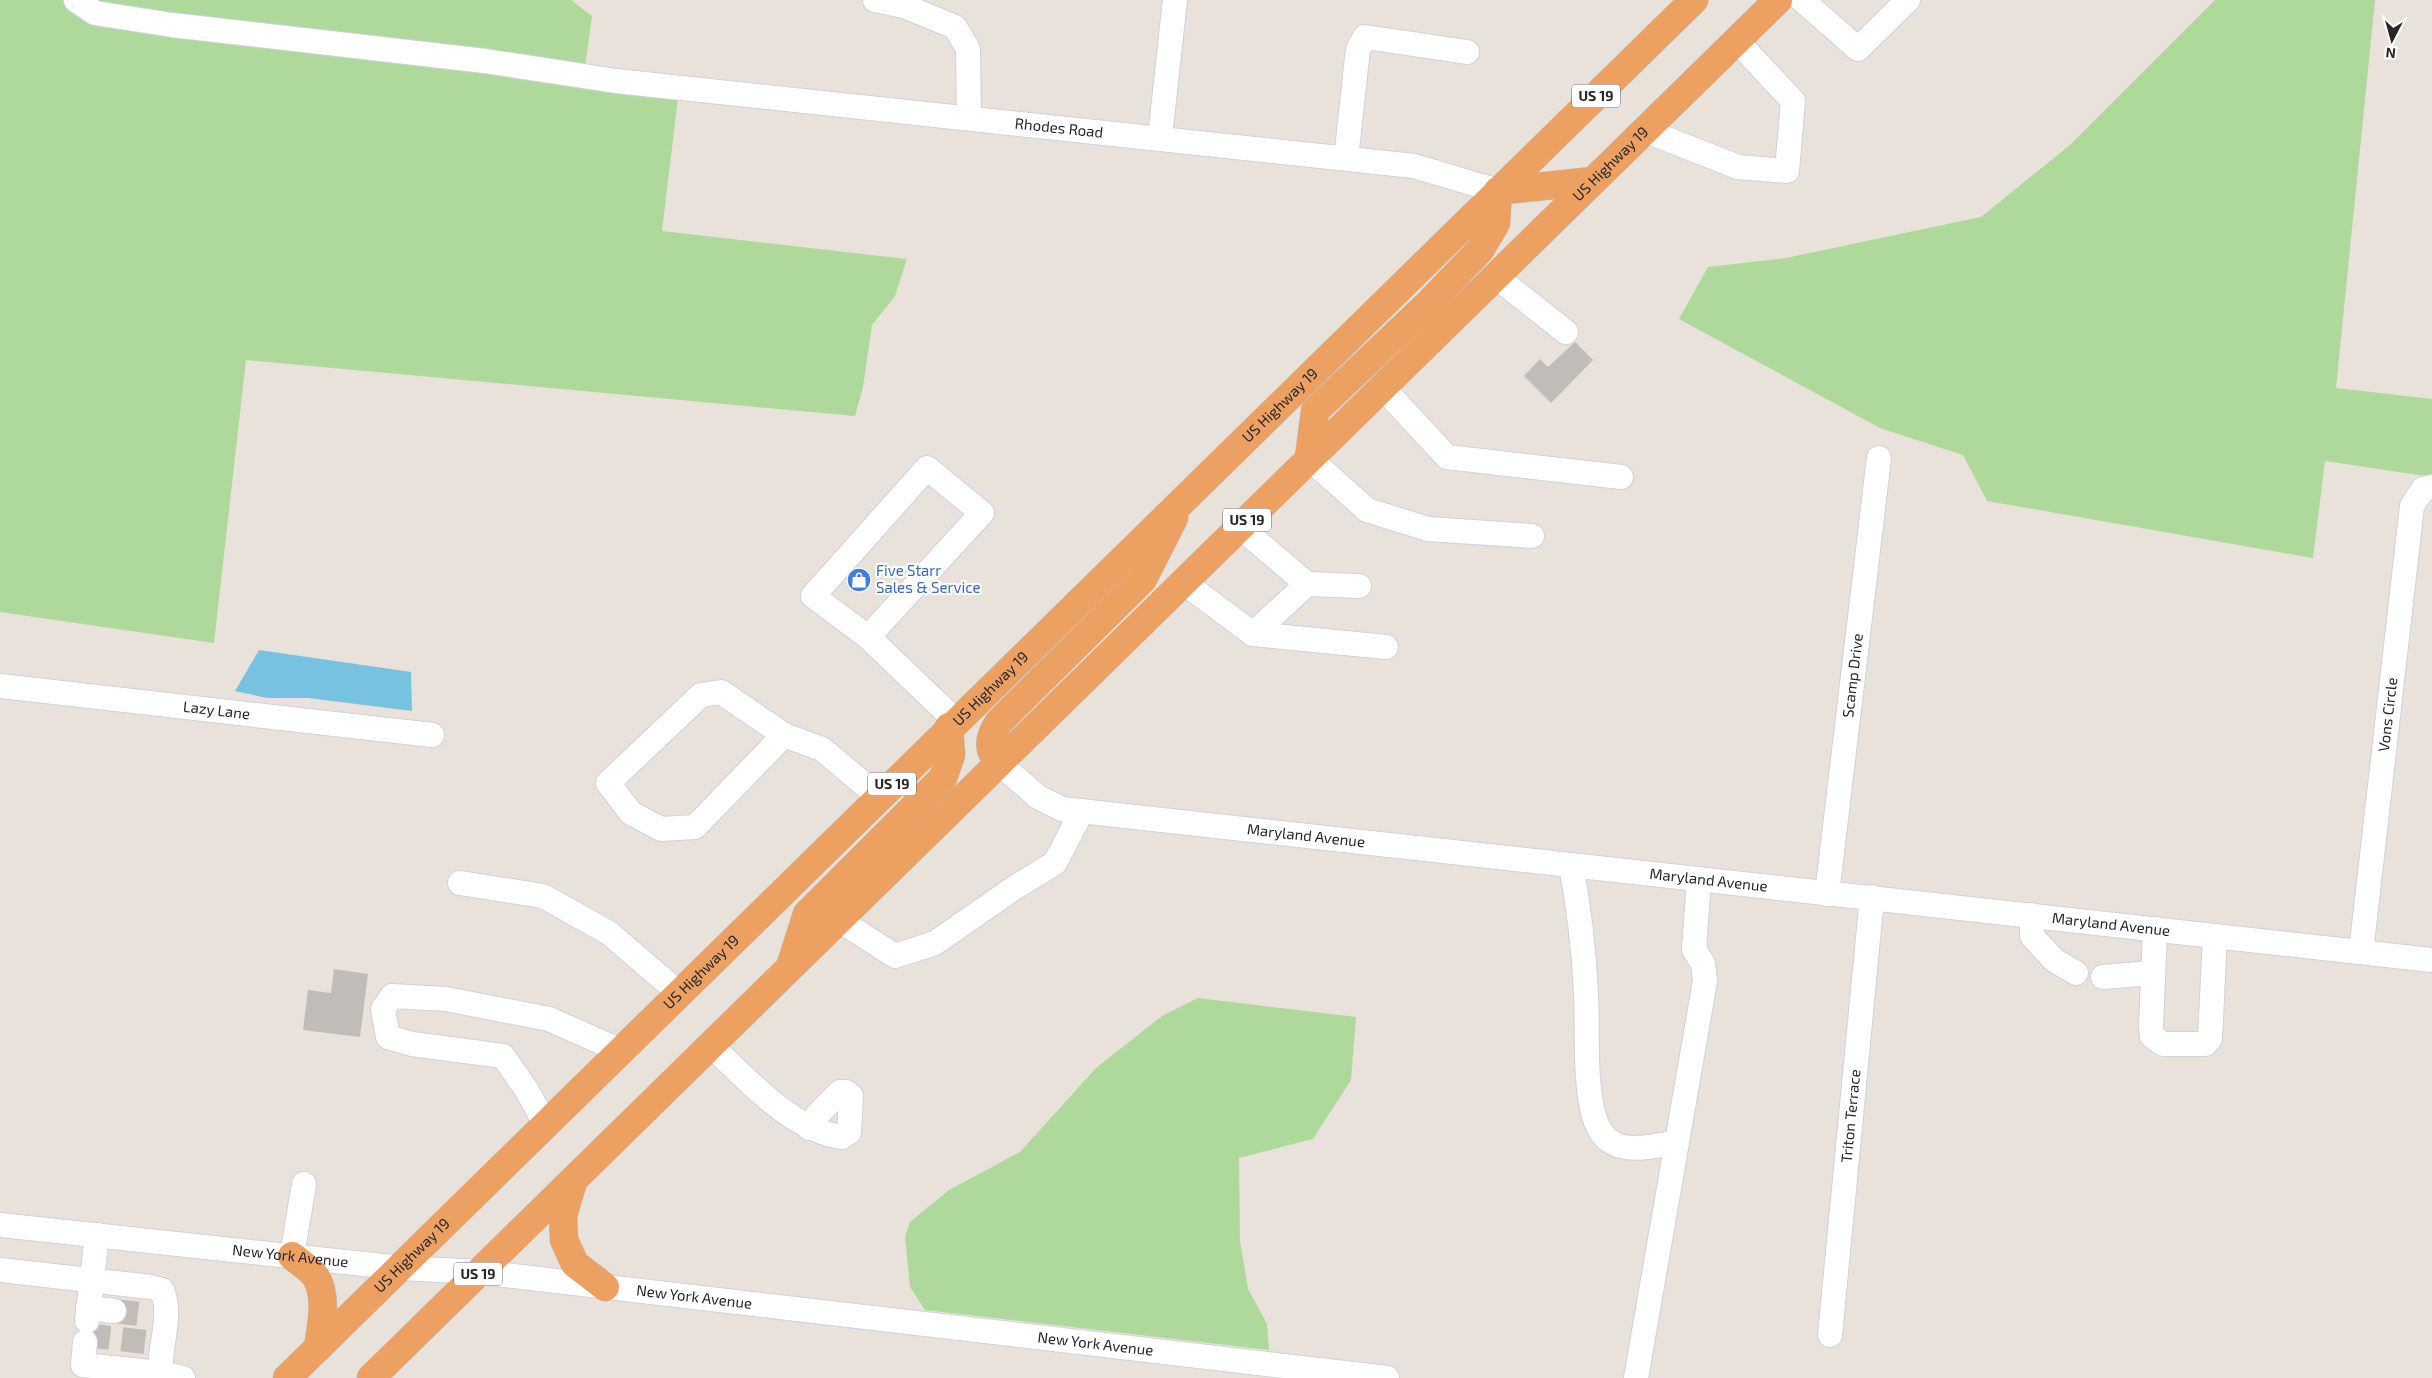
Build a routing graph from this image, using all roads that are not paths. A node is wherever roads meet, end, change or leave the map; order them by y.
1 (76, 0) edge
2 (875, 0) edge
3 (1175, 0) edge
4 (1694, 0) edge
5 (1778, 0) edge
6 (1802, 0) edge
7 (1908, 0) edge
8 (1736, 40) junction
9 (1467, 52) dead end
10 (969, 118) junction
11 (1644, 130) junction
12 (1160, 137) junction
13 (1346, 158) junction
14 (1592, 181) junction
15 (1498, 191) junction
16 (1495, 276) junction
17 (1566, 332) dead end
18 (1382, 387) junction
19 (1309, 458) junction
20 (1879, 458) dead end
21 (1621, 477) dead end
22 (2432, 487) edge
23 (1183, 499) junction
24 (1240, 527) junction
25 (1532, 536) dead end
26 (1183, 582) junction
27 (1307, 584) junction
28 (1359, 586) dead end
29 (1253, 634) junction
30 (868, 637) junction
31 (1386, 647) dead end
32 (0, 686) edge
33 (953, 724) junction
34 (432, 735) dead end
35 (784, 736) junction
36 (999, 764) junction
37 (879, 796) junction
38 (1082, 811) junction
39 (1571, 866) junction
40 (1699, 880) junction
41 (460, 883) dead end
42 (1827, 894) junction
43 (1872, 898) junction
44 (2032, 915) junction
45 (839, 920) junction
46 (2155, 929) junction
47 (2215, 936) junction
48 (2361, 952) junction
49 (2432, 960) edge
50 (790, 968) junction
51 (2076, 973) dead end
52 (2152, 973) junction
53 (2103, 977) dead end
54 (679, 994) junction
55 (711, 1045) junction
56 (621, 1051) junction
57 (546, 1124) junction
58 (809, 1128) dead end
59 (1677, 1142) junction
60 (574, 1179) junction
61 (304, 1184) dead end
62 (0, 1225) edge
63 (96, 1235) junction
64 (292, 1256) junction
65 (401, 1268) junction
66 (0, 1270) edge
67 (479, 1272) junction
68 (91, 1280) junction
69 (605, 1287) junction
70 (114, 1311) tunnel mouth
71 (87, 1324) junction
72 (1830, 1335) dead end
73 (318, 1348) junction
74 (161, 1375) edge
75 (183, 1378) edge
76 (287, 1378) edge
77 (371, 1378) edge
78 (1387, 1378) edge
79 (1636, 1378) edge

1 - 10 street, Rhodes Road
2 - 10 street
3 - 12 street
4 - 15 highway, US Highway 19 / US 19
5 - 8 highway, US Highway 19 / US 19
6 - 7 street
8 - 11 highway, US Highway 19 / US 19
8 - 11 street
9 - 13 street
10 - 12 street, Rhodes Road
11 - 14 highway, US Highway 19 / US 19
12 - 13 street, Rhodes Road
13 - 15 street, Rhodes Road
14 - 15 highway
14 - 16 highway, US Highway 19 / US 19
15 - 19 highway
15 - 23 highway, US Highway 19 / US 19
16 - 17 street
16 - 18 highway, US Highway 19 / US 19
18 - 19 highway, US Highway 19 / US 19
18 - 21 street
19 - 24 highway, US Highway 19 / US 19
19 - 25 street
20 - 42 street, Scamp Drive
22 - 48 street, Vons Circle
23 - 33 highway, US Highway 19 / US 19
23 - 36 highway
24 - 26 highway, US Highway 19 / US 19
24 - 27 street
26 - 29 street
26 - 36 highway, US Highway 19 / US 19
27 - 28 street
27 - 29 street
29 - 31 street
30 - 30 street
30 - 33 street
32 - 34 street, Lazy Lane
33 - 37 highway, US Highway 19 / US 19
33 - 50 highway
35 - 35 street
35 - 37 street
36 - 38 street, Maryland Avenue
36 - 45 highway, US Highway 19 / US 19
37 - 54 highway, US Highway 19 / US 19
38 - 39 street, Maryland Avenue
38 - 45 street
39 - 40 street, Maryland Avenue
39 - 59 street
40 - 42 street, Maryland Avenue
40 - 59 street
41 - 54 street
42 - 43 street, Maryland Avenue
43 - 44 street, Maryland Avenue
43 - 72 street, Triton Terrace
44 - 46 street, Maryland Avenue
44 - 51 street
45 - 50 highway, US Highway 19 / US 19
46 - 47 street, Maryland Avenue
46 - 52 street
47 - 48 street, Maryland Avenue
47 - 52 street
48 - 49 street, Maryland Avenue
50 - 55 highway, US Highway 19 / US 19
52 - 53 street
54 - 56 highway, US Highway 19 / US 19
55 - 58 street
55 - 60 highway, US Highway 19 / US 19
56 - 57 highway, US Highway 19 / US 19
56 - 57 street
57 - 65 highway, US Highway 19 / US 19
59 - 79 street
60 - 67 highway, US Highway 19 / US 19
60 - 69 highway
61 - 64 street
62 - 63 street, New York Avenue
63 - 64 street, New York Avenue
63 - 68 street
64 - 65 street, New York Avenue
64 - 73 highway
65 - 67 street, New York Avenue
65 - 73 highway, US Highway 19 / US 19
66 - 68 street
67 - 69 street, New York Avenue
67 - 77 highway, US Highway 19 / US 19
68 - 71 street
68 - 74 street
69 - 78 street, New York Avenue
70 - 71 street
71 - 74 street
73 - 76 highway, US Highway 19 / US 19
74 - 75 street

